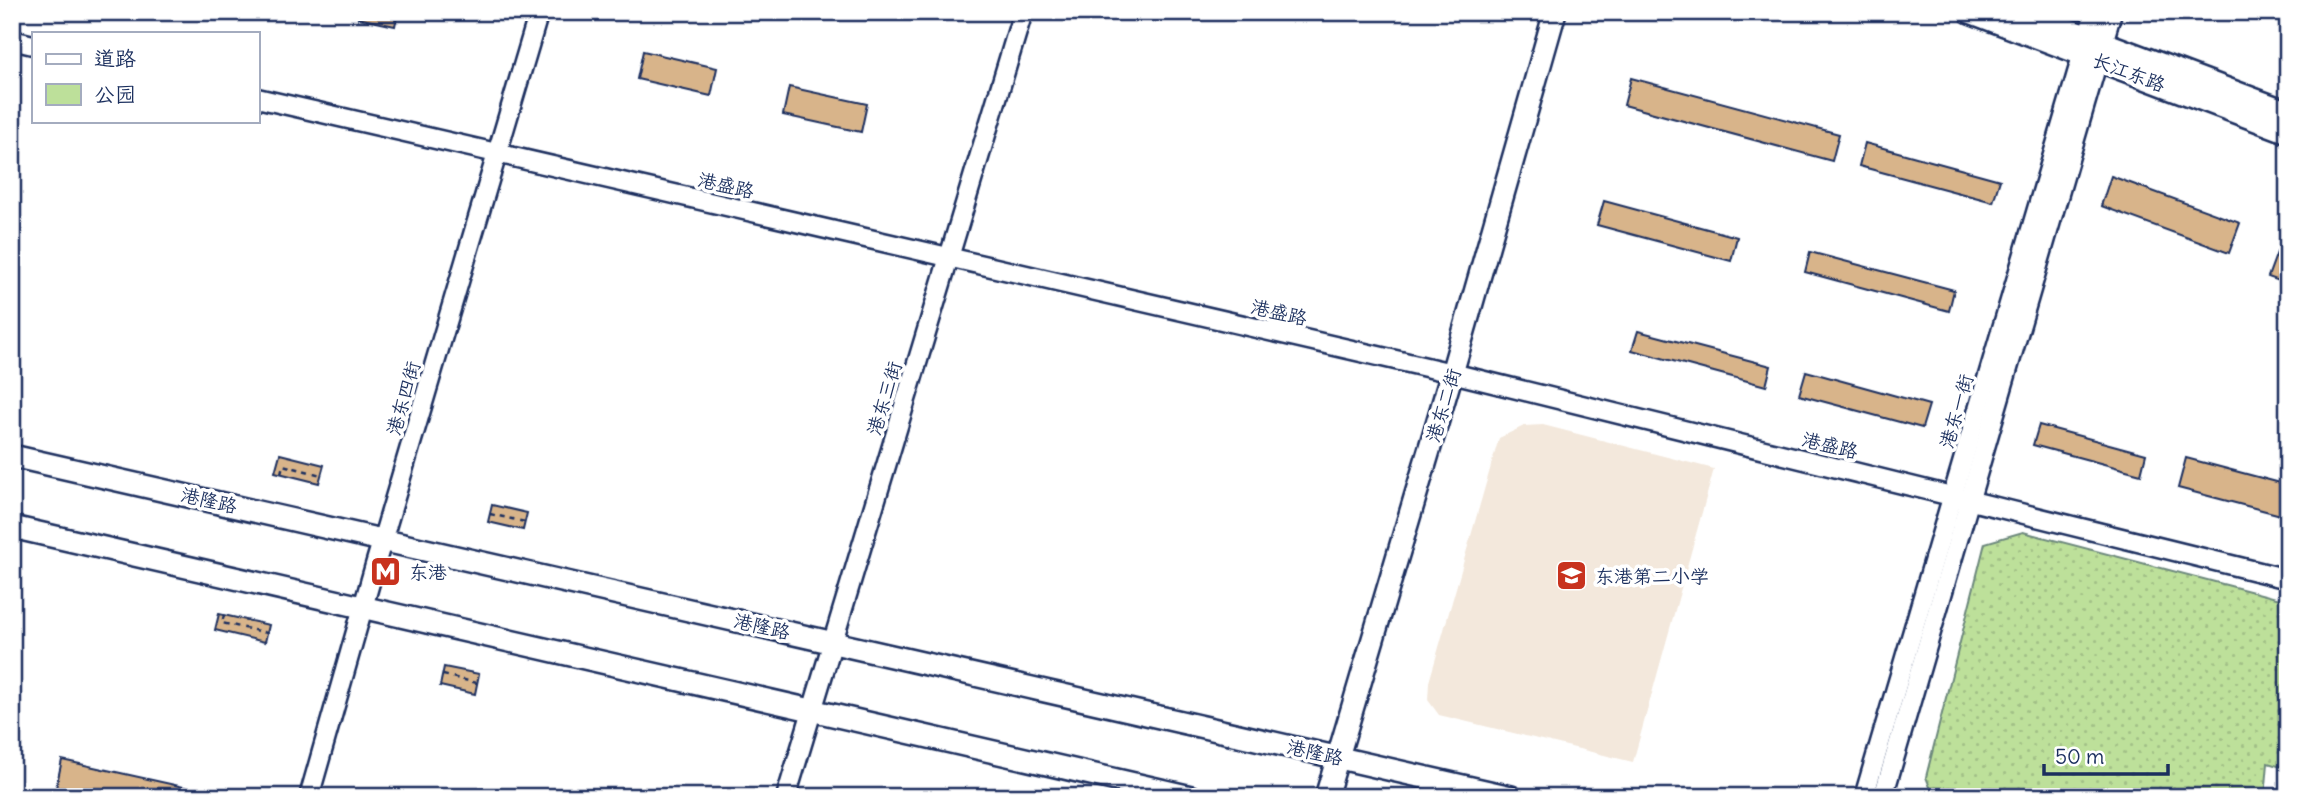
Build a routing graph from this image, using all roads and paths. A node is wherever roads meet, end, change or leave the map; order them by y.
1 (539, 12) edge
2 (1023, 12) edge
3 (1555, 12) edge
4 (1970, 12) edge
5 (2022, 12) edge
6 (2095, 12) edge
7 (2112, 12) edge
8 (12, 40) edge
9 (32, 45) edge
10 (2093, 49) junction
11 (259, 98) edge
12 (2288, 112) edge
13 (2288, 132) edge
14 (497, 154) junction
15 (949, 258) junction
16 (1452, 373) junction
17 (12, 456) edge
18 (281, 473) dead end
19 (321, 475) dead end
20 (1961, 499) junction
21 (490, 514) dead end
22 (525, 522) dead end
23 (12, 527) edge
24 (383, 540) junction
25 (2288, 579) edge
26 (363, 607) junction
27 (224, 615) dead end
28 (267, 634) dead end
29 (833, 642) junction
30 (443, 675) dead end
31 (477, 683) dead end
32 (812, 710) junction
33 (1337, 757) junction
34 (309, 797) edge
35 (786, 797) edge
36 (1191, 797) edge
37 (1326, 797) edge
38 (1511, 797) edge
39 (1864, 797) edge
40 (1883, 797) edge

1 - 14 street, 港东四街
2 - 15 street, 港东三街
3 - 16 main road, 港东二街
4 - 10 main road, 长江东路
5 - 10 main road, 长江东路
6 - 10 street
7 - 10 street
8 - 9 street
10 - 12 main road, 长江东路
10 - 13 main road, 长江东路
10 - 20 street, 港东一街
11 - 14 street, 港盛路
14 - 15 street, 港盛路
14 - 24 street, 港东四街
15 - 16 street, 港盛路
15 - 29 street, 港东三街
16 - 20 street, 港盛路
16 - 33 main road, 港东二街
17 - 24 main road, 港隆路
18 - 19 path
20 - 25 street, 港盛路
20 - 39 street, 港东一街
20 - 40 street, 港东一街
21 - 22 path
23 - 26 main road
24 - 26 street, 港东四街
24 - 29 main road, 港隆路
26 - 32 main road
26 - 34 street, 港东四街
27 - 28 path
29 - 32 street, 港东三街
29 - 33 main road, 港隆路
30 - 31 path
32 - 35 street, 港东三街
32 - 36 main road
33 - 37 main road, 港东二街
33 - 38 main road, 港隆路

